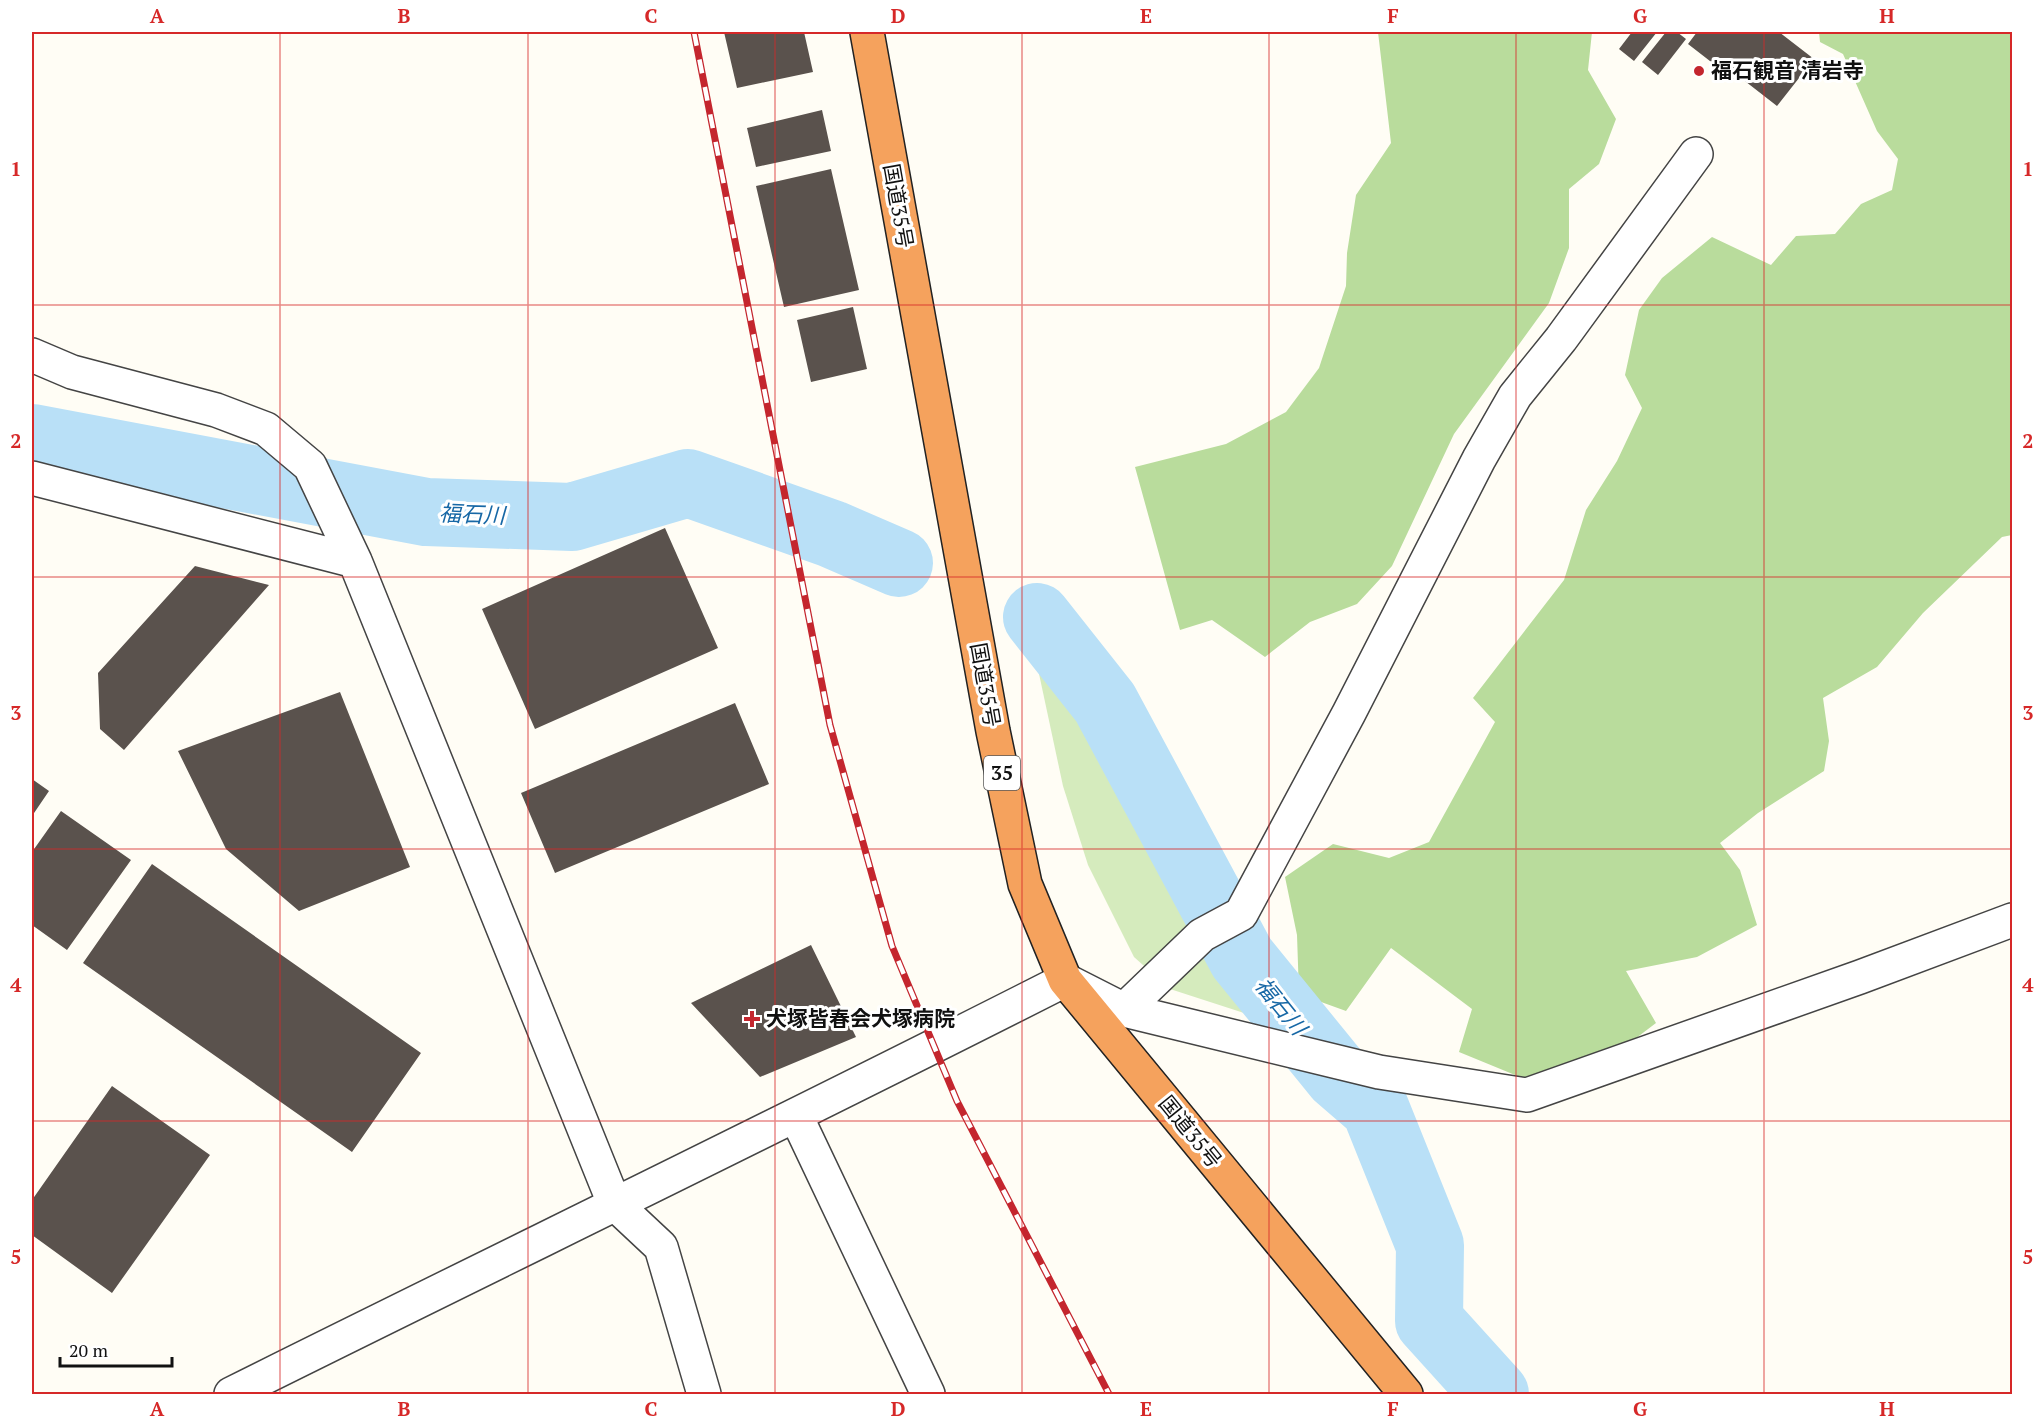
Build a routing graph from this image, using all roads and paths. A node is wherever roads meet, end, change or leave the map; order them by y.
1 (867, 32) edge
2 (1696, 154) dead end
3 (32, 355) edge
4 (32, 478) edge
5 (355, 559) junction
6 (2013, 920) edge
7 (1065, 980) junction
8 (1124, 1010) junction
9 (796, 1116) junction
10 (614, 1203) junction
11 (231, 1395) edge
12 (704, 1395) edge
13 (928, 1395) edge
14 (1406, 1395) edge

1 - 7 highway, 国道35号 / 35
2 - 8 street
3 - 5 street
4 - 5 street
5 - 10 street
6 - 8 street
7 - 8 street
7 - 9 street
7 - 14 highway, 国道35号 / 35
9 - 10 street
9 - 13 street
10 - 11 street
10 - 12 street

